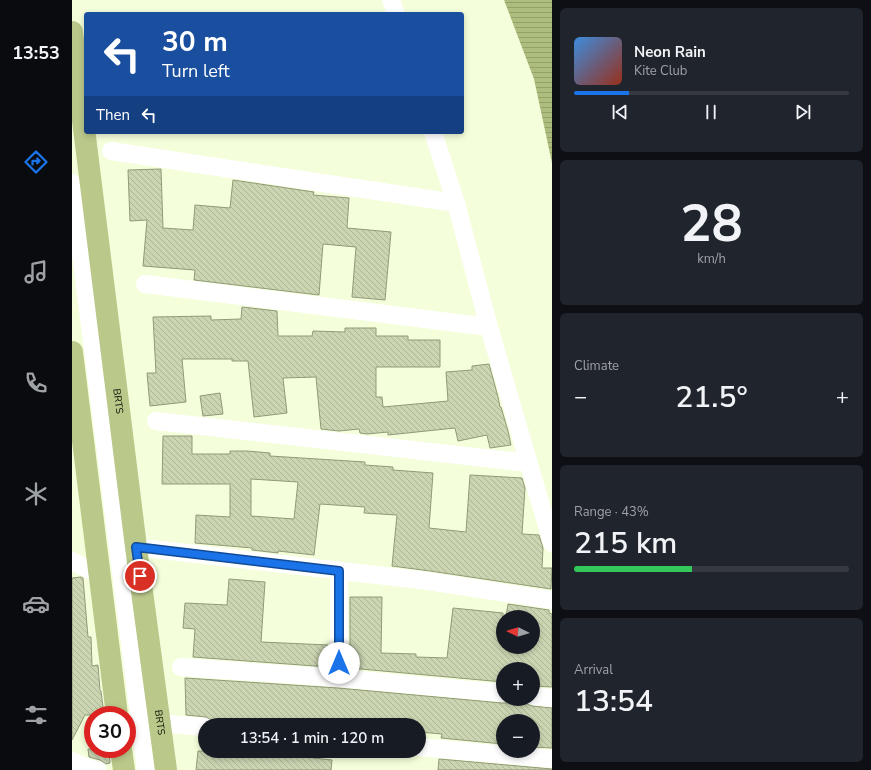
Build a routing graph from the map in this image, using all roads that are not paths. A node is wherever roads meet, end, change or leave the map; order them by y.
1 (391, 0) edge
2 (395, 12) edge
3 (72, 32) edge
4 (84, 129) edge
5 (85, 134) edge
6 (434, 134) edge
7 (111, 151) dead end
8 (72, 183) edge
9 (456, 203) junction
10 (145, 284) dead end
11 (490, 327) junction
12 (72, 352) edge
13 (156, 421) dead end
14 (529, 464) junction
15 (552, 543) edge
16 (136, 547) junction
17 (72, 561) edge
18 (339, 571) junction
19 (100, 575) junction
20 (552, 600) edge
21 (181, 667) dead end
22 (339, 678) junction
23 (496, 692) edge
24 (540, 697) edge
25 (552, 698) edge
26 (116, 706) edge
27 (159, 723) junction
28 (198, 726) edge
29 (426, 748) edge
30 (122, 758) edge
31 (552, 759) edge
32 (72, 761) edge
33 (98, 770) edge
34 (124, 770) edge
35 (146, 770) edge
36 (166, 770) edge

1 - 2 street
3 - 4 main road, BRTS
5 - 16 main road, BRTS
6 - 9 street
7 - 9 street
8 - 35 street
9 - 11 street
10 - 11 street
11 - 14 street
12 - 19 main road
13 - 14 street
14 - 15 street
16 - 18 street
16 - 27 main road, BRTS
17 - 19 street
18 - 20 street
18 - 22 street
19 - 26 main road
21 - 22 street
22 - 23 street
24 - 25 street
27 - 28 street
27 - 36 main road, BRTS
29 - 31 street
30 - 34 main road
32 - 33 street

